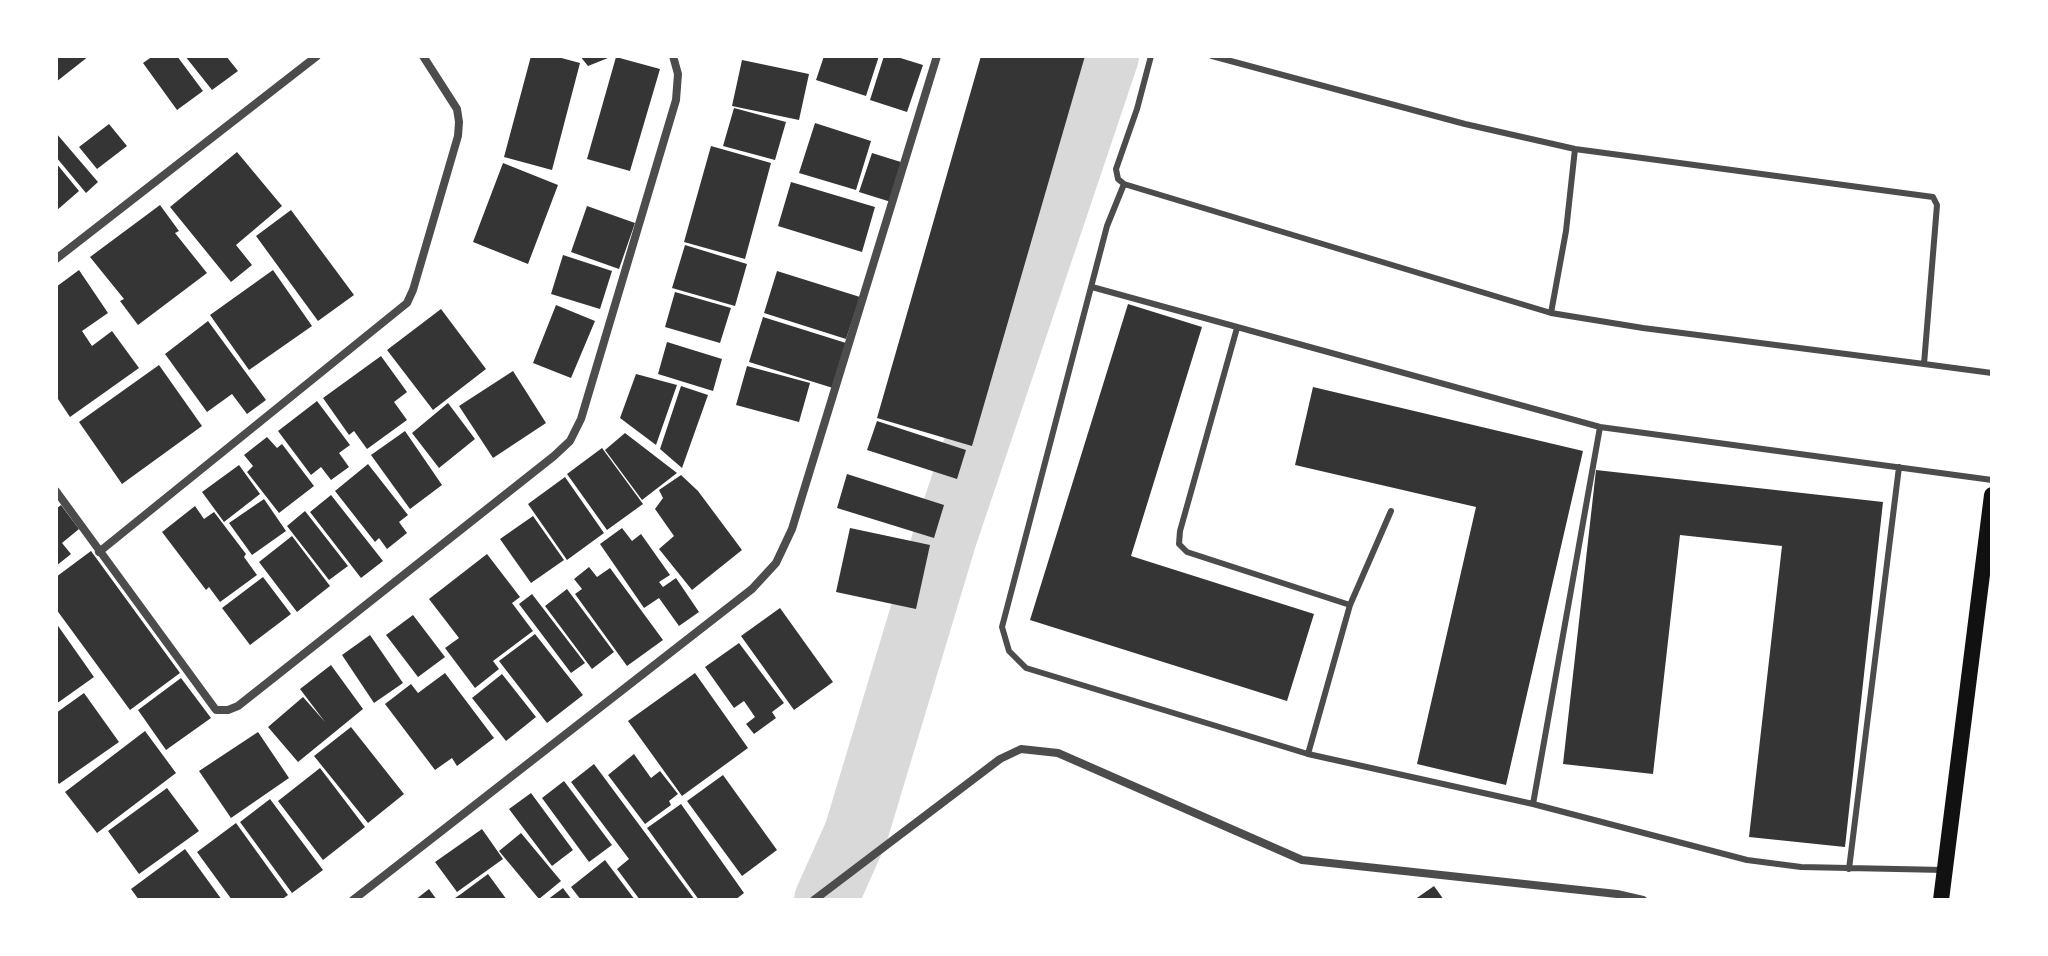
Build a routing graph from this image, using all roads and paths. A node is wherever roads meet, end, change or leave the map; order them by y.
1 (317, 56) edge
2 (423, 56) edge
3 (673, 56) edge
4 (937, 56) edge
5 (1151, 56) edge
6 (1212, 56) edge
7 (1575, 149) junction
8 (1124, 184) junction
9 (56, 259) edge
10 (1092, 287) junction
11 (1551, 313) junction
12 (1237, 328) junction
13 (1924, 364) junction
14 (1992, 373) edge
15 (1600, 427) junction
16 (1899, 467) junction
17 (1992, 480) edge
18 (56, 491) edge
19 (1992, 495) edge
20 (1391, 511) dead end
21 (99, 552) junction
22 (1987, 581) edge
23 (1350, 605) junction
24 (1308, 754) junction
25 (1533, 804) junction
26 (1849, 869) junction
27 (1945, 870) junction
28 (1615, 897) edge
29 (353, 900) edge
30 (814, 900) edge
31 (1643, 900) edge
32 (1941, 900) edge

1 - 9 street
2 - 21 street
3 - 21 street
4 - 29 street
5 - 8 lane
6 - 7 lane
7 - 11 lane
7 - 13 lane
8 - 10 lane
8 - 11 lane
10 - 12 lane
10 - 24 lane
11 - 13 lane
12 - 15 lane
12 - 23 lane
13 - 14 lane
15 - 16 lane
15 - 25 lane
16 - 17 lane
16 - 26 lane
18 - 21 street
19 - 22 main road
20 - 23 lane
22 - 27 main road
23 - 24 lane
24 - 25 lane
25 - 26 lane
26 - 27 lane
27 - 32 main road
28 - 30 street
28 - 31 street

